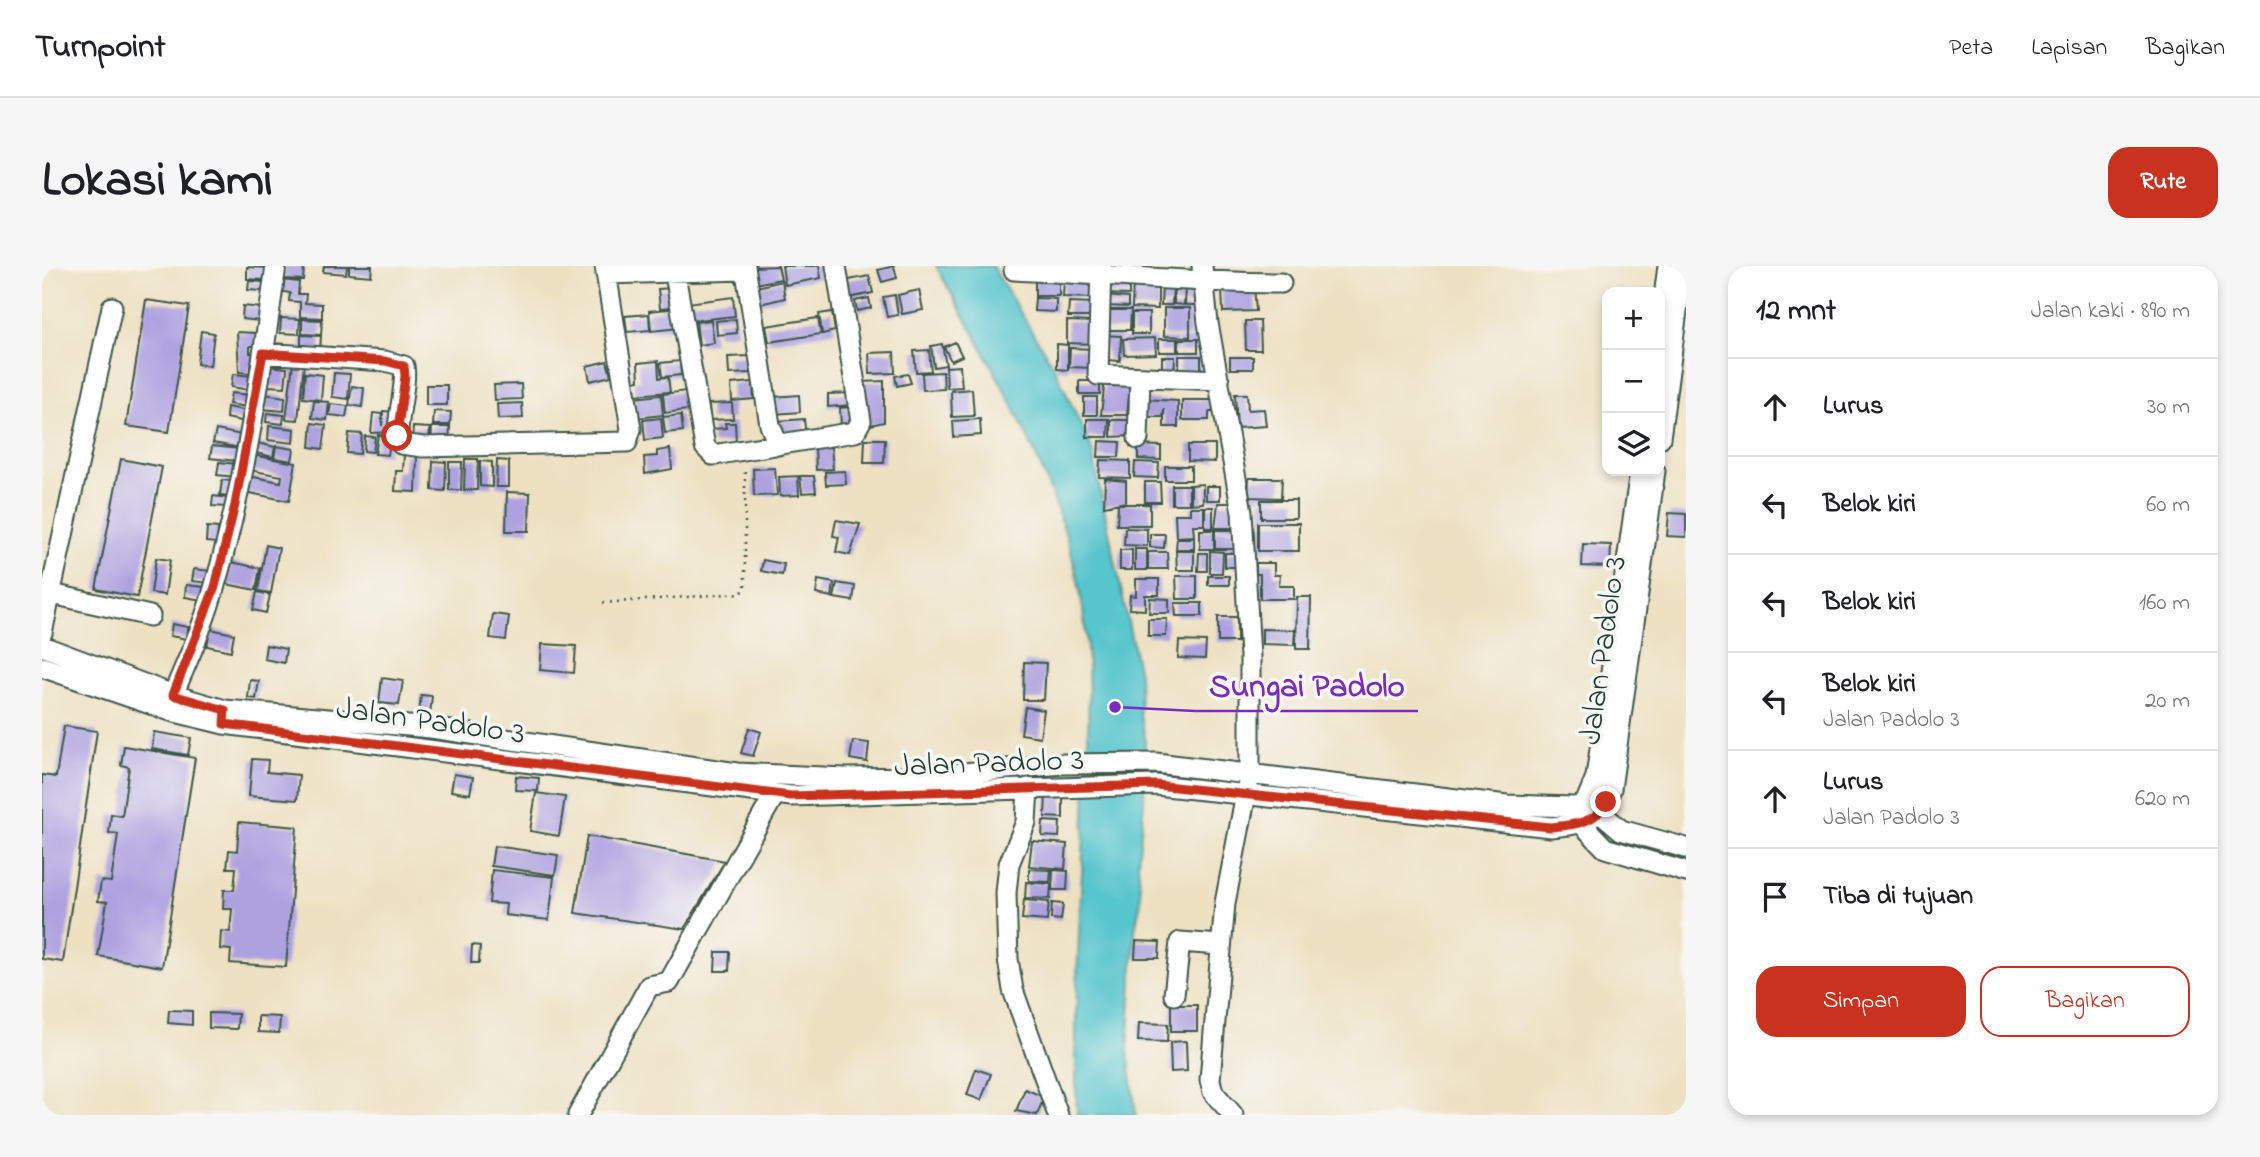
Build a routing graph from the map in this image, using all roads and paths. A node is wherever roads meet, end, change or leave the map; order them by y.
1 (276, 266) edge
2 (836, 266) edge
3 (1668, 266) edge
4 (1683, 266) edge
5 (745, 268) edge
6 (606, 270) edge
7 (1014, 270) dead end
8 (1101, 270) edge
9 (675, 274) junction
10 (1202, 274) edge
11 (1281, 283) dead end
12 (1665, 289) edge
13 (112, 307) dead end
14 (263, 353) junction
15 (1140, 377) junction
16 (1219, 380) junction
17 (1663, 413) edge
18 (1138, 439) dead end
19 (778, 445) junction
20 (745, 450) junction
21 (1640, 476) edge
22 (1655, 476) edge
23 (52, 594) junction
24 (603, 603) dead end
25 (150, 616) dead end
26 (42, 633) edge
27 (42, 646) edge
28 (42, 667) edge
29 (1619, 683) junction
30 (131, 688) junction
31 (173, 695) junction
32 (224, 717) junction
33 (519, 751) junction
34 (1250, 773) junction
35 (1028, 788) junction
36 (775, 794) junction
37 (1246, 795) junction
38 (1600, 812) junction
39 (1507, 813) junction
40 (1581, 823) junction
41 (1686, 848) edge
42 (1686, 872) edge
43 (1220, 945) junction
44 (1174, 995) dead end
45 (578, 1115) edge
46 (1058, 1115) edge
47 (1233, 1115) edge

1 - 14 street
2 - 19 street
3 - 12 street
4 - 17 street
5 - 9 street
5 - 19 street
6 - 9 street
6 - 14 street
7 - 8 street
8 - 10 street
8 - 15 street
9 - 20 street
10 - 11 street
10 - 16 street
13 - 23 street
14 - 31 street
15 - 16 street
15 - 18 street
16 - 34 street
19 - 20 street
20 - 24 path
21 - 29 street, Jalan Padolo 3
22 - 29 street, Jalan Padolo 3
23 - 25 street
23 - 26 street
27 - 30 street, Jalan Padolo 3
28 - 30 street, Jalan Padolo 3
29 - 38 street, Jalan Padolo 3
29 - 39 street, Jalan Padolo 3
30 - 31 street, Jalan Padolo 3
30 - 32 street, Jalan Padolo 3
31 - 32 street, Jalan Padolo 3
32 - 33 street, Jalan Padolo 3
33 - 34 street, Jalan Padolo 3
33 - 36 street, Jalan Padolo 3
34 - 37 street
34 - 39 street, Jalan Padolo 3
35 - 36 street, Jalan Padolo 3
35 - 37 street, Jalan Padolo 3
35 - 46 street
36 - 45 street
37 - 39 street, Jalan Padolo 3
37 - 43 street
38 - 40 street, Jalan Padolo 3
38 - 41 street
39 - 40 street, Jalan Padolo 3
40 - 42 street
43 - 44 street
43 - 47 street

